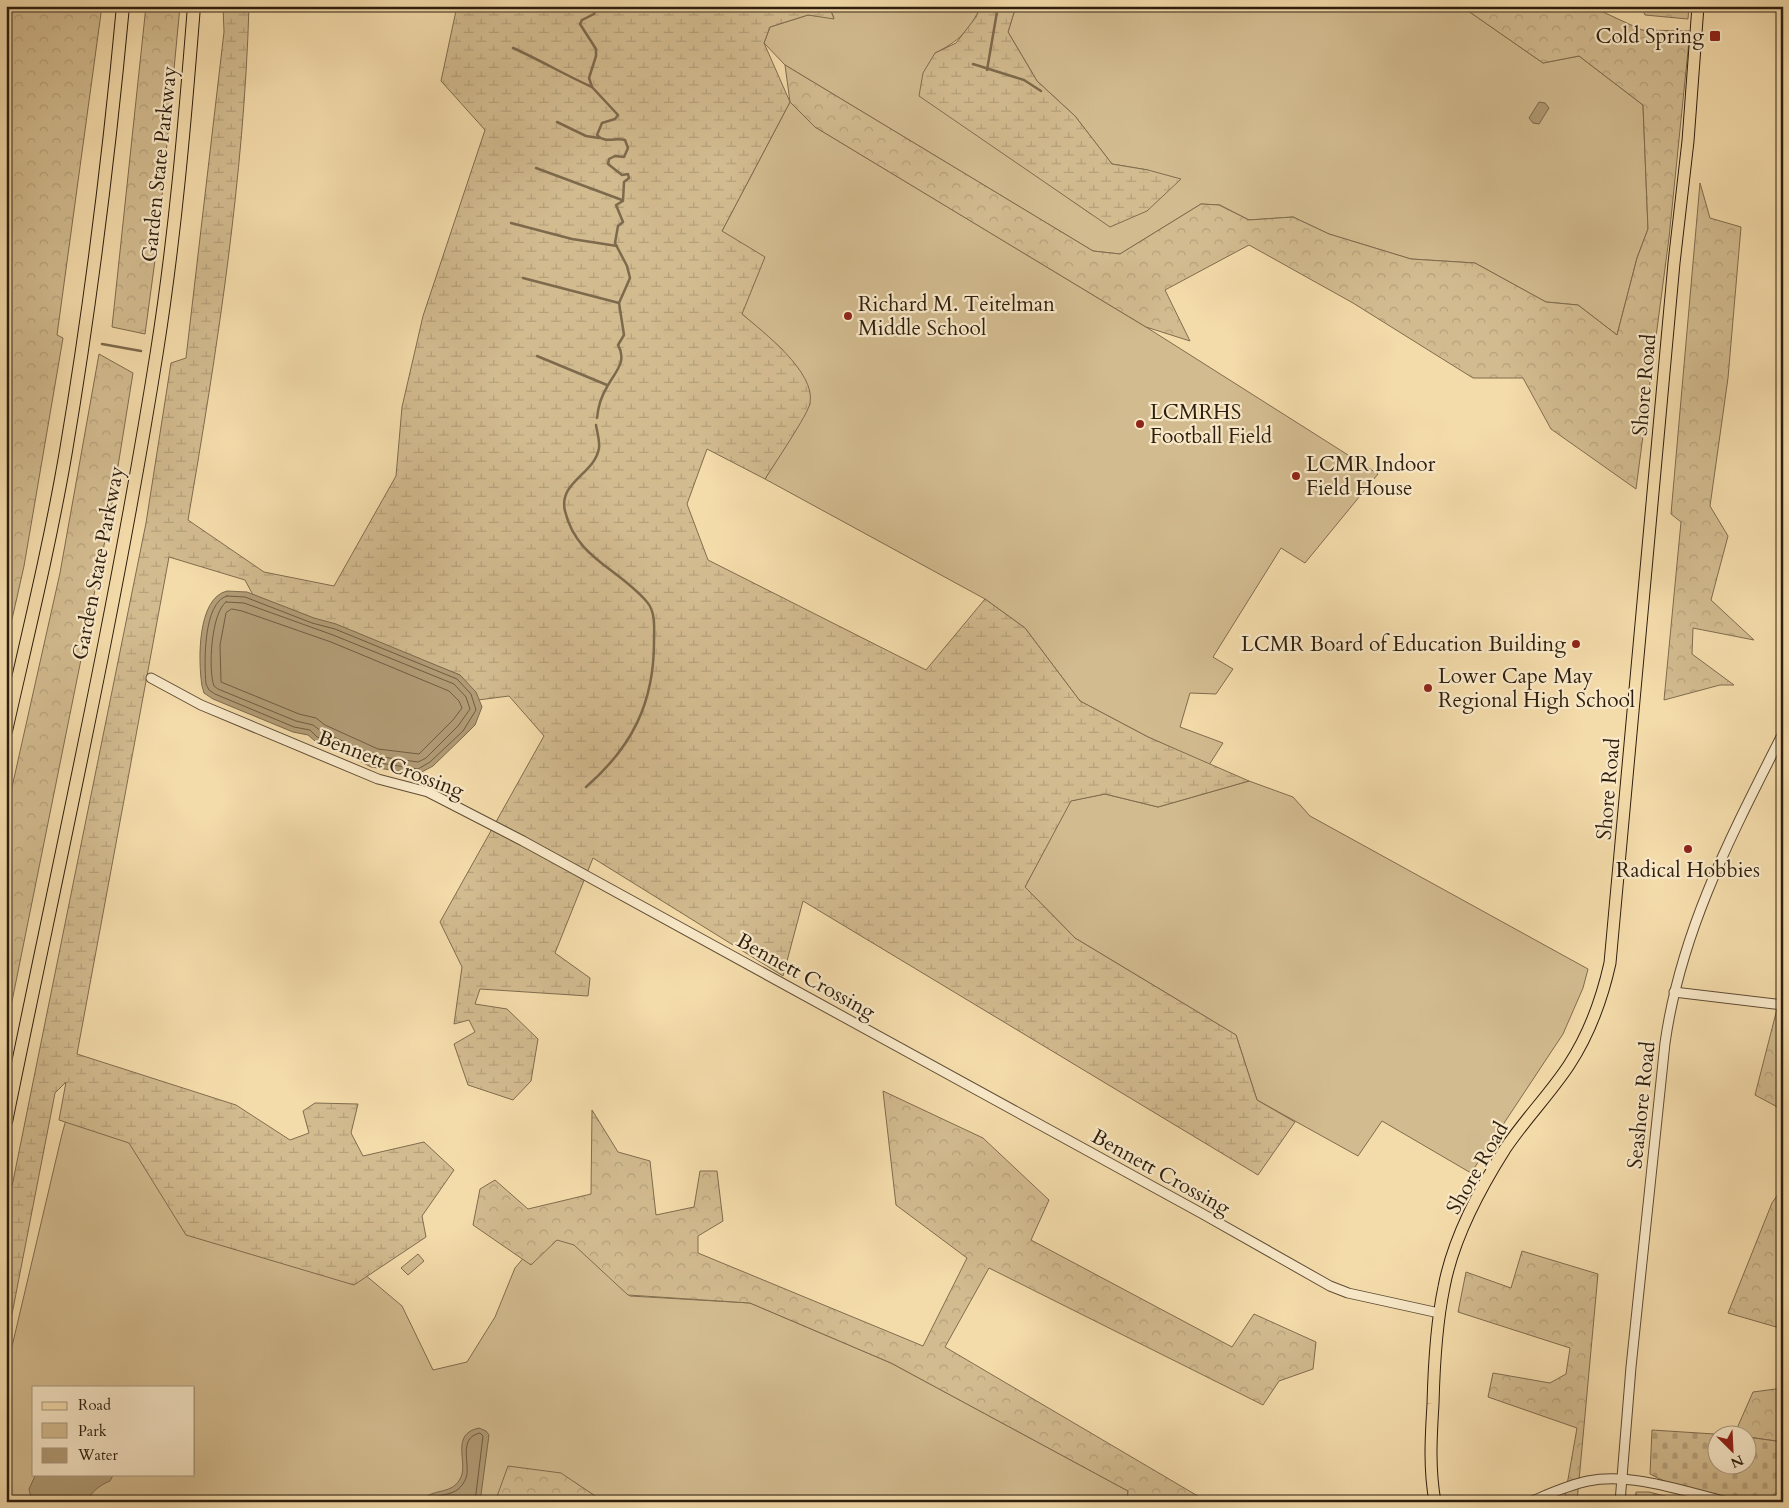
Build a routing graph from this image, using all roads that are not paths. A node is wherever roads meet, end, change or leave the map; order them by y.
1 (124, 6) edge
2 (194, 6) edge
3 (1698, 6) edge
4 (151, 678) dead end
5 (6, 731) edge
6 (1783, 733) edge
7 (1674, 992) junction
8 (1783, 1005) edge
9 (6, 1122) edge
10 (1439, 1313) junction
11 (1622, 1479) junction
12 (1435, 1502) edge
13 (1530, 1502) edge
14 (1620, 1502) edge
15 (1728, 1502) edge

1 - 5 highway
2 - 9 highway, Garden State Parkway
3 - 10 main road, Shore Road
4 - 10 street, Bennett Crossing
6 - 7 street, Seashore Road
7 - 8 street
7 - 11 street, Seashore Road
10 - 12 main road, Shore Road
11 - 13 street
11 - 14 street, Seashore Road
11 - 15 street

